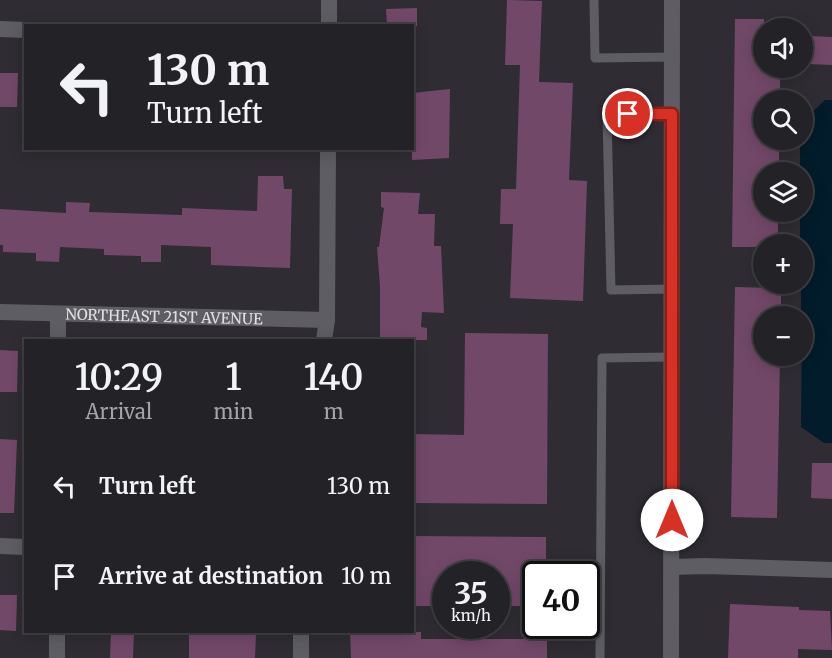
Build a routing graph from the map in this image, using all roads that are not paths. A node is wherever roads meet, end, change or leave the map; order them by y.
1 (329, 0) edge
2 (594, 0) edge
3 (672, 0) edge
4 (329, 24) edge
5 (0, 29) edge
6 (24, 30) edge
7 (672, 57) junction
8 (672, 114) junction
9 (328, 150) edge
10 (672, 289) junction
11 (0, 312) edge
12 (58, 314) junction
13 (327, 320) junction
14 (58, 339) edge
15 (324, 339) edge
16 (671, 357) junction
17 (0, 546) edge
18 (24, 547) edge
19 (672, 567) junction
20 (832, 570) edge
21 (57, 633) edge
22 (301, 633) edge
23 (57, 658) edge
24 (301, 658) edge
25 (600, 658) edge
26 (671, 658) edge

1 - 4 street
2 - 7 lane
3 - 7 street
5 - 6 street
7 - 8 street
8 - 10 street
8 - 10 lane
9 - 13 street
10 - 16 street
11 - 12 street, NORTHEAST 21ST AVENUE
12 - 13 street, NORTHEAST 21ST AVENUE
12 - 14 street
13 - 15 street
16 - 19 street
16 - 25 lane
17 - 18 street
19 - 20 street
19 - 26 street
21 - 23 street
22 - 24 street

